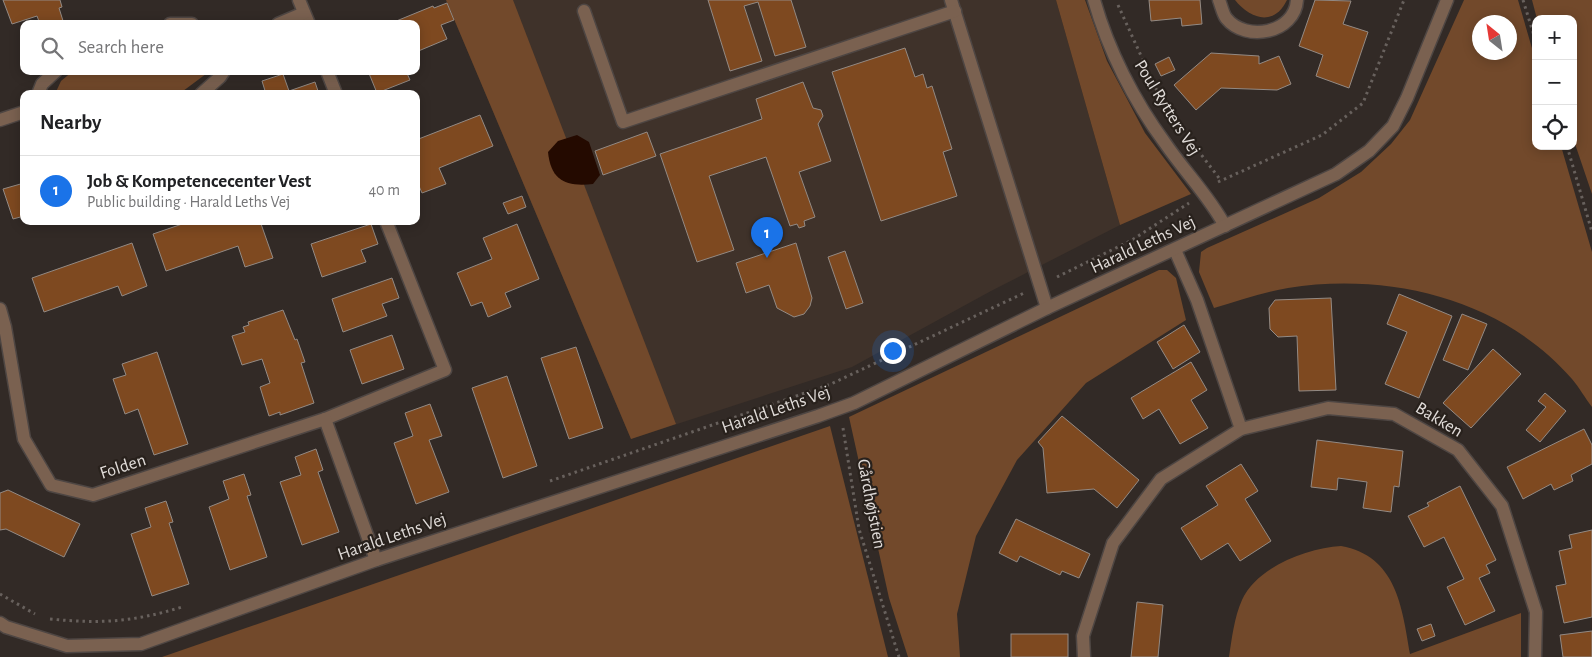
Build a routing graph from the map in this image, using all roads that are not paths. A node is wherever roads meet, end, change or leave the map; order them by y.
1 (299, 0) edge
2 (1094, 0) edge
3 (1219, 0) edge
4 (1297, 0) edge
5 (1447, 0) edge
6 (953, 6) edge
7 (584, 11) dead end
8 (306, 18) edge
9 (52, 75) edge
10 (221, 75) edge
11 (329, 75) edge
12 (40, 90) edge
13 (205, 90) edge
14 (334, 90) edge
15 (20, 113) edge
16 (0, 120) edge
17 (388, 225) edge
18 (1225, 226) junction
19 (1175, 250) junction
20 (1047, 308) junction
21 (0, 309) edge
22 (325, 419) junction
23 (1241, 429) junction
24 (376, 560) junction
25 (2, 629) edge
26 (1084, 657) edge
27 (1535, 657) edge

1 - 8 street
2 - 18 street, Poul Rytters Vej
3 - 4 street
5 - 18 street, Harald Leths Vej
6 - 7 street
6 - 20 street
9 - 12 street
10 - 13 street
11 - 14 street
15 - 16 street
17 - 22 street, Folden
18 - 19 street, Harald Leths Vej
19 - 20 street, Harald Leths Vej
19 - 23 street
20 - 24 street, Harald Leths Vej
21 - 22 street, Folden
22 - 24 street
23 - 26 street, Bakken
23 - 27 street, Bakken
24 - 25 street, Harald Leths Vej

